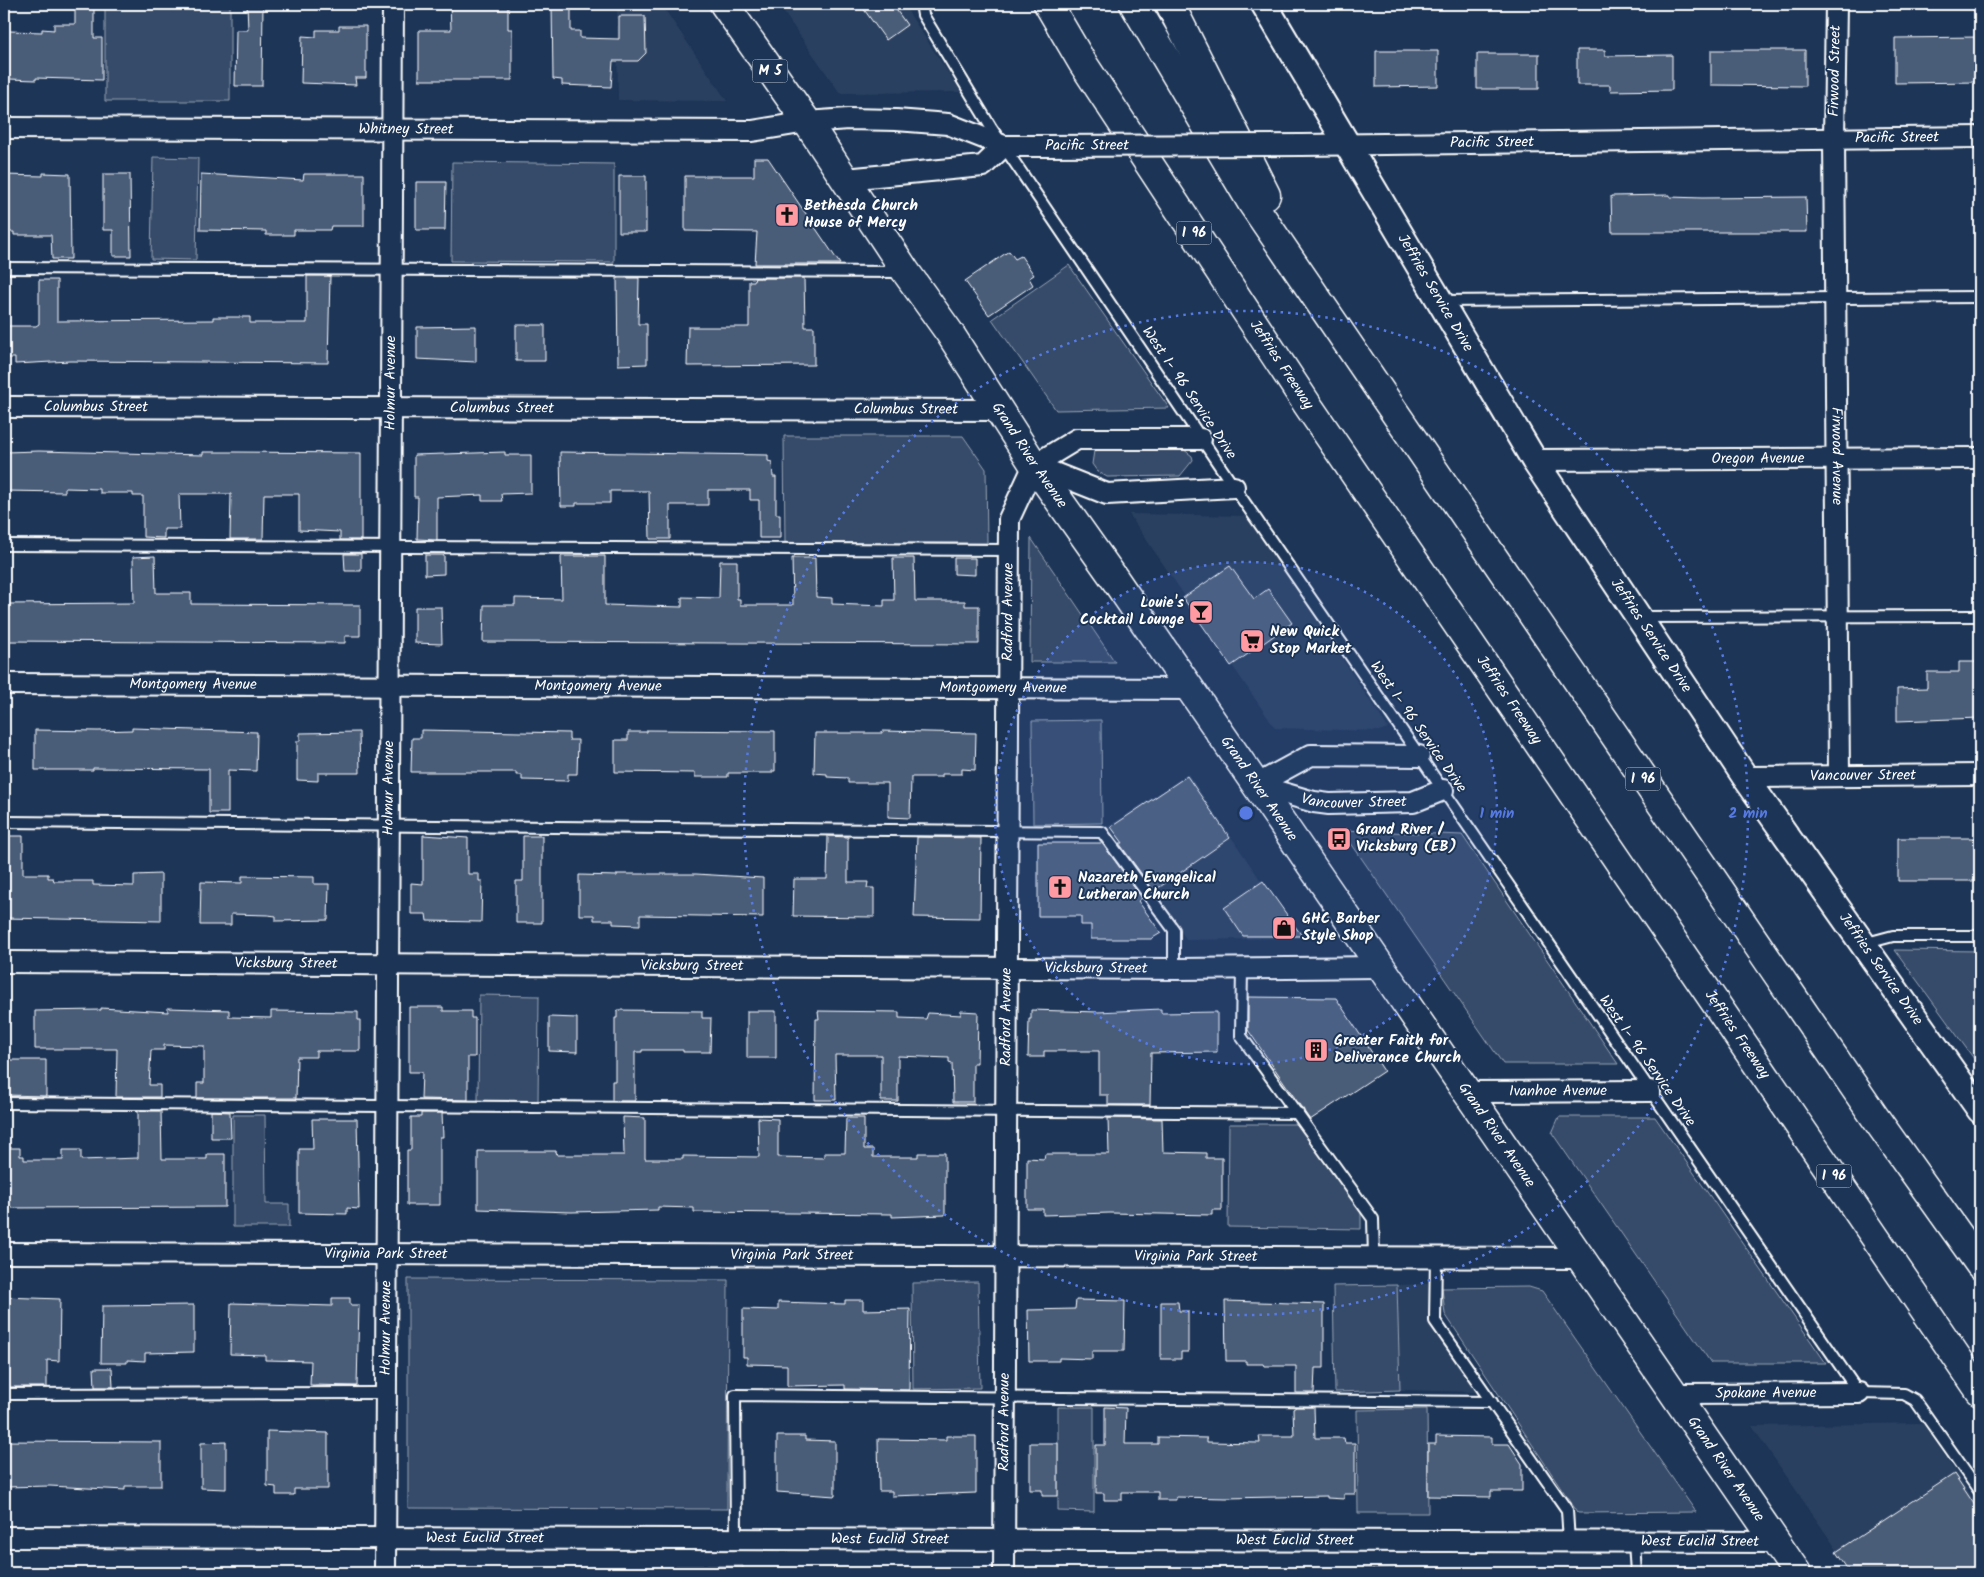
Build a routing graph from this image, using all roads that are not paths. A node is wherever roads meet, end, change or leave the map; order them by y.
1 (393, 4) edge
2 (724, 4) edge
3 (921, 4) edge
4 (1028, 4) edge
5 (1048, 4) edge
6 (1134, 4) edge
7 (1170, 4) edge
8 (1264, 4) edge
9 (1836, 4) edge
10 (1082, 62) junction
11 (807, 122) junction
12 (4, 128) edge
13 (392, 129) junction
14 (1834, 138) junction
15 (1980, 138) edge
16 (1347, 144) junction
17 (1004, 146) junction
18 (845, 179) junction
19 (4, 268) edge
20 (392, 270) junction
21 (906, 272) junction
22 (1311, 289) junction
23 (1980, 297) edge
24 (1837, 298) junction
25 (1439, 301) junction
26 (4, 408) edge
27 (392, 409) junction
28 (999, 410) junction
29 (1201, 439) junction
30 (1980, 458) edge
31 (1838, 459) junction
32 (1534, 460) junction
33 (1034, 465) junction
34 (1234, 487) junction
35 (4, 545) edge
36 (391, 546) junction
37 (1009, 550) junction
38 (1980, 616) edge
39 (1640, 617) junction
40 (1838, 617) junction
41 (4, 684) edge
42 (390, 687) junction
43 (1009, 689) junction
44 (1190, 690) junction
45 (1419, 756) junction
46 (1839, 775) junction
47 (1980, 775) edge
48 (1745, 777) junction
49 (1256, 785) junction
50 (1443, 790) junction
51 (4, 822) edge
52 (390, 824) junction
53 (1008, 829) junction
54 (1980, 936) edge
55 (1863, 944) junction
56 (4, 962) edge
57 (389, 965) junction
58 (1380, 967) junction
59 (1007, 968) junction
60 (1242, 968) junction
61 (1174, 969) junction
62 (1650, 1091) junction
63 (1467, 1092) junction
64 (1976, 1097) edge
65 (4, 1103) edge
66 (388, 1106) junction
67 (1006, 1111) junction
68 (1298, 1113) junction
69 (4, 1253) edge
70 (387, 1254) junction
71 (1005, 1256) junction
72 (1374, 1257) junction
73 (1436, 1257) junction
74 (1580, 1258) junction
75 (1980, 1266) edge
76 (1980, 1391) edge
77 (386, 1393) junction
78 (1860, 1393) junction
79 (4, 1394) edge
80 (1674, 1394) junction
81 (1004, 1398) junction
82 (1492, 1402) junction
83 (1980, 1492) edge
84 (4, 1537) edge
85 (386, 1538) junction
86 (736, 1539) junction
87 (1004, 1540) junction
88 (1569, 1542) junction
89 (1634, 1542) junction
90 (1776, 1542) junction
91 (385, 1573) edge
92 (1004, 1573) edge
93 (1636, 1573) edge
94 (1797, 1573) edge

1 - 13 street, Holmur Avenue
2 - 11 main road, Grand River Avenue / M 5
3 - 17 lane, West I- 96 Service Drive
4 - 10 main road
5 - 10 main road, Jeffries Freeway / I 96
6 - 22 main road, I 96
7 - 22 main road
8 - 16 street, Jeffries Service Drive
9 - 14 street, Firwood Street
10 - 76 main road, Jeffries Freeway / I 96
11 - 13 street, Whitney Street
11 - 17 street, Pacific Street
11 - 18 main road, Grand River Avenue / M 5
12 - 13 street, Whitney Street
13 - 20 street, Holmur Avenue
14 - 15 street, Pacific Street
14 - 16 street, Pacific Street
14 - 24 street, Firwood Avenue
16 - 17 street, Pacific Street, bridge
16 - 25 street, Jeffries Service Drive
17 - 18 street
17 - 29 lane, West I- 96 Service Drive
18 - 21 main road, Grand River Avenue / M 5
19 - 20 lane
20 - 21 lane
20 - 27 street, Holmur Avenue
21 - 28 main road, Grand River Avenue / M 5
22 - 75 main road, I 96
23 - 24 lane
24 - 25 lane
24 - 31 street, Firwood Avenue
25 - 32 street, Jeffries Service Drive
26 - 27 street, Columbus Street
27 - 28 street, Columbus Street
27 - 36 street, Holmur Avenue
28 - 33 main road, Grand River Avenue / M 5
29 - 33 street
29 - 34 lane, West I- 96 Service Drive
30 - 31 street, Oregon Avenue
31 - 32 street, Oregon Avenue
31 - 40 street, Firwood Avenue
32 - 39 street, Jeffries Service Drive
33 - 34 street
33 - 37 street, Radford Avenue
33 - 44 main road, Grand River Avenue / M 5
34 - 45 lane, West I- 96 Service Drive
35 - 36 lane
36 - 37 lane
36 - 42 street, Holmur Avenue
37 - 43 street, Radford Avenue
38 - 40 lane
39 - 40 lane
39 - 48 street, Jeffries Service Drive
40 - 46 street, Firwood Avenue
41 - 42 street, Montgomery Avenue
42 - 43 street, Montgomery Avenue
42 - 52 street, Holmur Avenue
43 - 44 street, Montgomery Avenue
43 - 53 street, Radford Avenue
44 - 49 main road, Grand River Avenue / M 5
45 - 49 street
45 - 50 lane, West I- 96 Service Drive
46 - 47 street, Vancouver Street
46 - 48 street, Vancouver Street
48 - 55 street, Jeffries Service Drive
49 - 50 street, Vancouver Street
49 - 58 main road, Grand River Avenue / M 5
50 - 62 lane, West I- 96 Service Drive
51 - 52 lane
52 - 53 lane
52 - 57 street, Holmur Avenue
53 - 59 street, Radford Avenue
53 - 61 lane
54 - 55 lane
55 - 64 street, Jeffries Service Drive
56 - 57 street, Vicksburg Street
57 - 59 street, Vicksburg Street
57 - 66 street, Holmur Avenue
58 - 60 street, Vicksburg Street
58 - 63 main road, Grand River Avenue / M 5
59 - 61 street, Vicksburg Street
59 - 67 street, Radford Avenue
60 - 61 street, Vicksburg Street
60 - 68 lane
62 - 63 street, Ivanhoe Avenue
62 - 78 lane, West I- 96 Service Drive
63 - 74 main road, Grand River Avenue / M 5
65 - 66 lane
66 - 67 lane
66 - 70 street, Holmur Avenue
67 - 68 lane
67 - 71 street, Radford Avenue
68 - 72 lane
69 - 70 street, Virginia Park Street
70 - 71 street, Virginia Park Street
70 - 77 street, Holmur Avenue
71 - 72 street, Virginia Park Street
71 - 81 street, Radford Avenue
72 - 73 street, Virginia Park Street
73 - 74 street, Virginia Park Street
73 - 82 lane
74 - 80 main road, Grand River Avenue / M 5
77 - 79 lane
77 - 85 street, Holmur Avenue
78 - 80 street, Spokane Avenue
78 - 83 lane
80 - 90 main road, Grand River Avenue / M 5
81 - 82 lane
81 - 86 lane
81 - 87 street, Radford Avenue
82 - 88 lane
84 - 85 street, West Euclid Street
85 - 86 street, West Euclid Street
85 - 91 street, Holmur Avenue
86 - 87 street, West Euclid Street
87 - 88 street, West Euclid Street
87 - 92 street, Radford Avenue
88 - 89 street, West Euclid Street
89 - 90 street, West Euclid Street
89 - 93 lane
90 - 94 main road, Grand River Avenue / M 5

